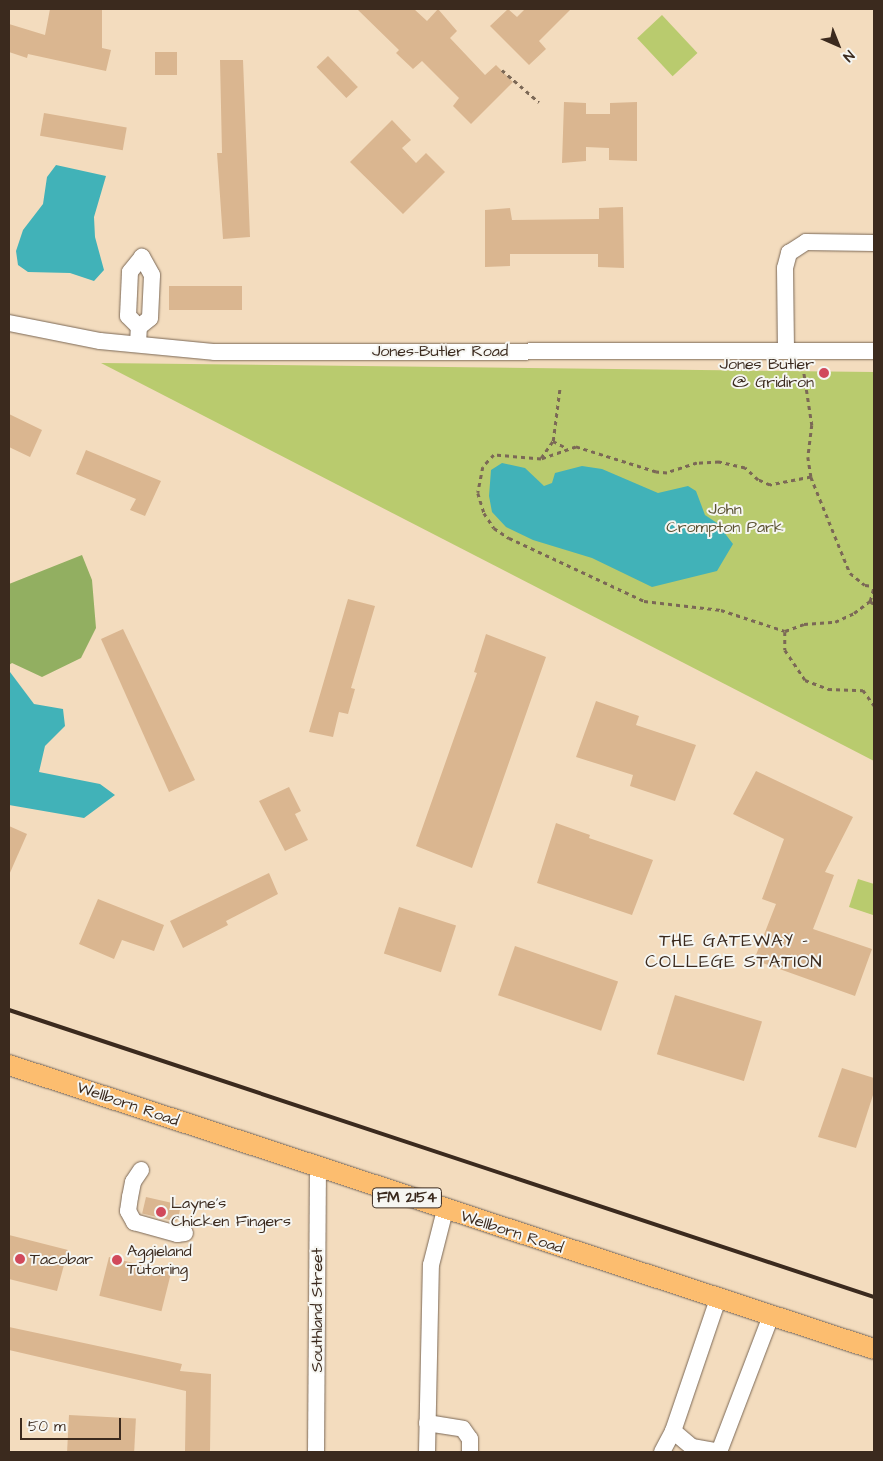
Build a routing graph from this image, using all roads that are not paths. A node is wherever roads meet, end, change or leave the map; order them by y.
1 (874, 243) edge
2 (129, 292) junction
3 (151, 292) junction
4 (9, 324) edge
5 (139, 327) junction
6 (138, 344) junction
7 (786, 350) junction
8 (874, 350) edge
9 (9, 1065) edge
10 (318, 1168) junction
11 (141, 1170) dead end
12 (445, 1210) junction
13 (185, 1233) dead end
14 (718, 1299) junction
15 (771, 1316) junction
16 (874, 1349) edge
17 (427, 1423) junction
18 (679, 1441) edge
19 (316, 1452) edge
20 (427, 1452) edge
21 (470, 1452) edge
22 (662, 1452) edge
23 (719, 1452) edge

1 - 7 street
2 - 3 street
2 - 3 street
2 - 5 street
3 - 5 street
4 - 6 street, Jones-Butler Road
5 - 6 street
6 - 7 street, Jones-Butler Road
7 - 8 street, Jones-Butler Road
9 - 10 main road, Wellborn Road / FM 2154
10 - 12 main road, Wellborn Road / FM 2154
10 - 19 street, Southland Street
11 - 13 street
12 - 14 main road, Wellborn Road / FM 2154
12 - 17 street
14 - 15 main road, Wellborn Road / FM 2154
14 - 18 street
15 - 16 main road, Wellborn Road / FM 2154
15 - 23 street
17 - 20 street
17 - 21 street
18 - 22 street
18 - 23 street

